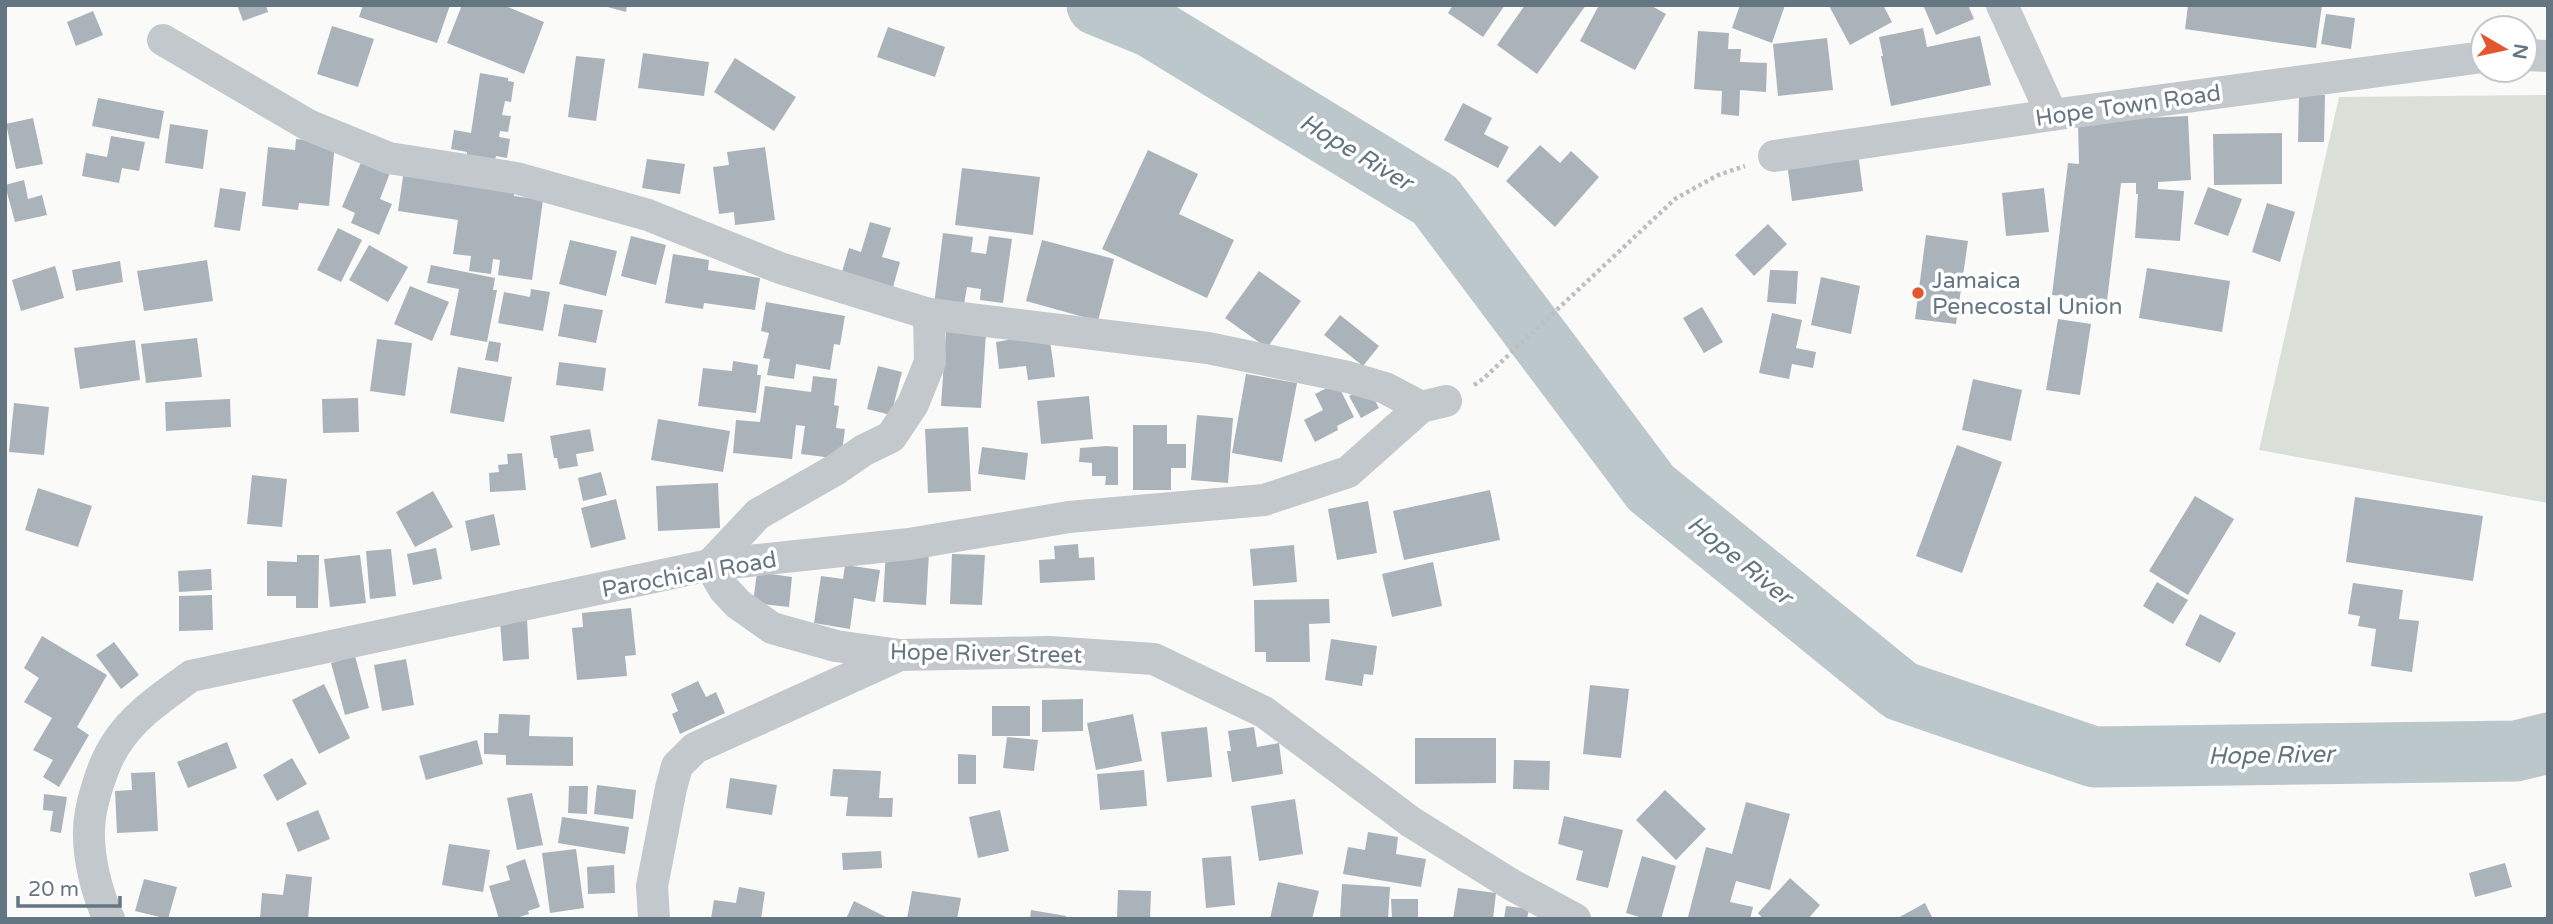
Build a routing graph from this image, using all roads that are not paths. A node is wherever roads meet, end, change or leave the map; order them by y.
1 (2002, 5) edge
2 (163, 40) dead end
3 (2469, 59) edge
4 (2052, 115) junction
5 (1774, 156) road end
6 (929, 314) junction
7 (710, 565) junction
8 (900, 655) junction
9 (109, 919) edge
10 (654, 919) edge
11 (1575, 919) edge

1 - 4 street
2 - 6 street
3 - 4 street, Hope Town Road
4 - 5 street, Hope Town Road
6 - 7 street
6 - 7 street, Parochical Road
7 - 8 street, Hope River Street
7 - 9 street, Parochical Road
8 - 10 street
8 - 11 street, Hope River Street

